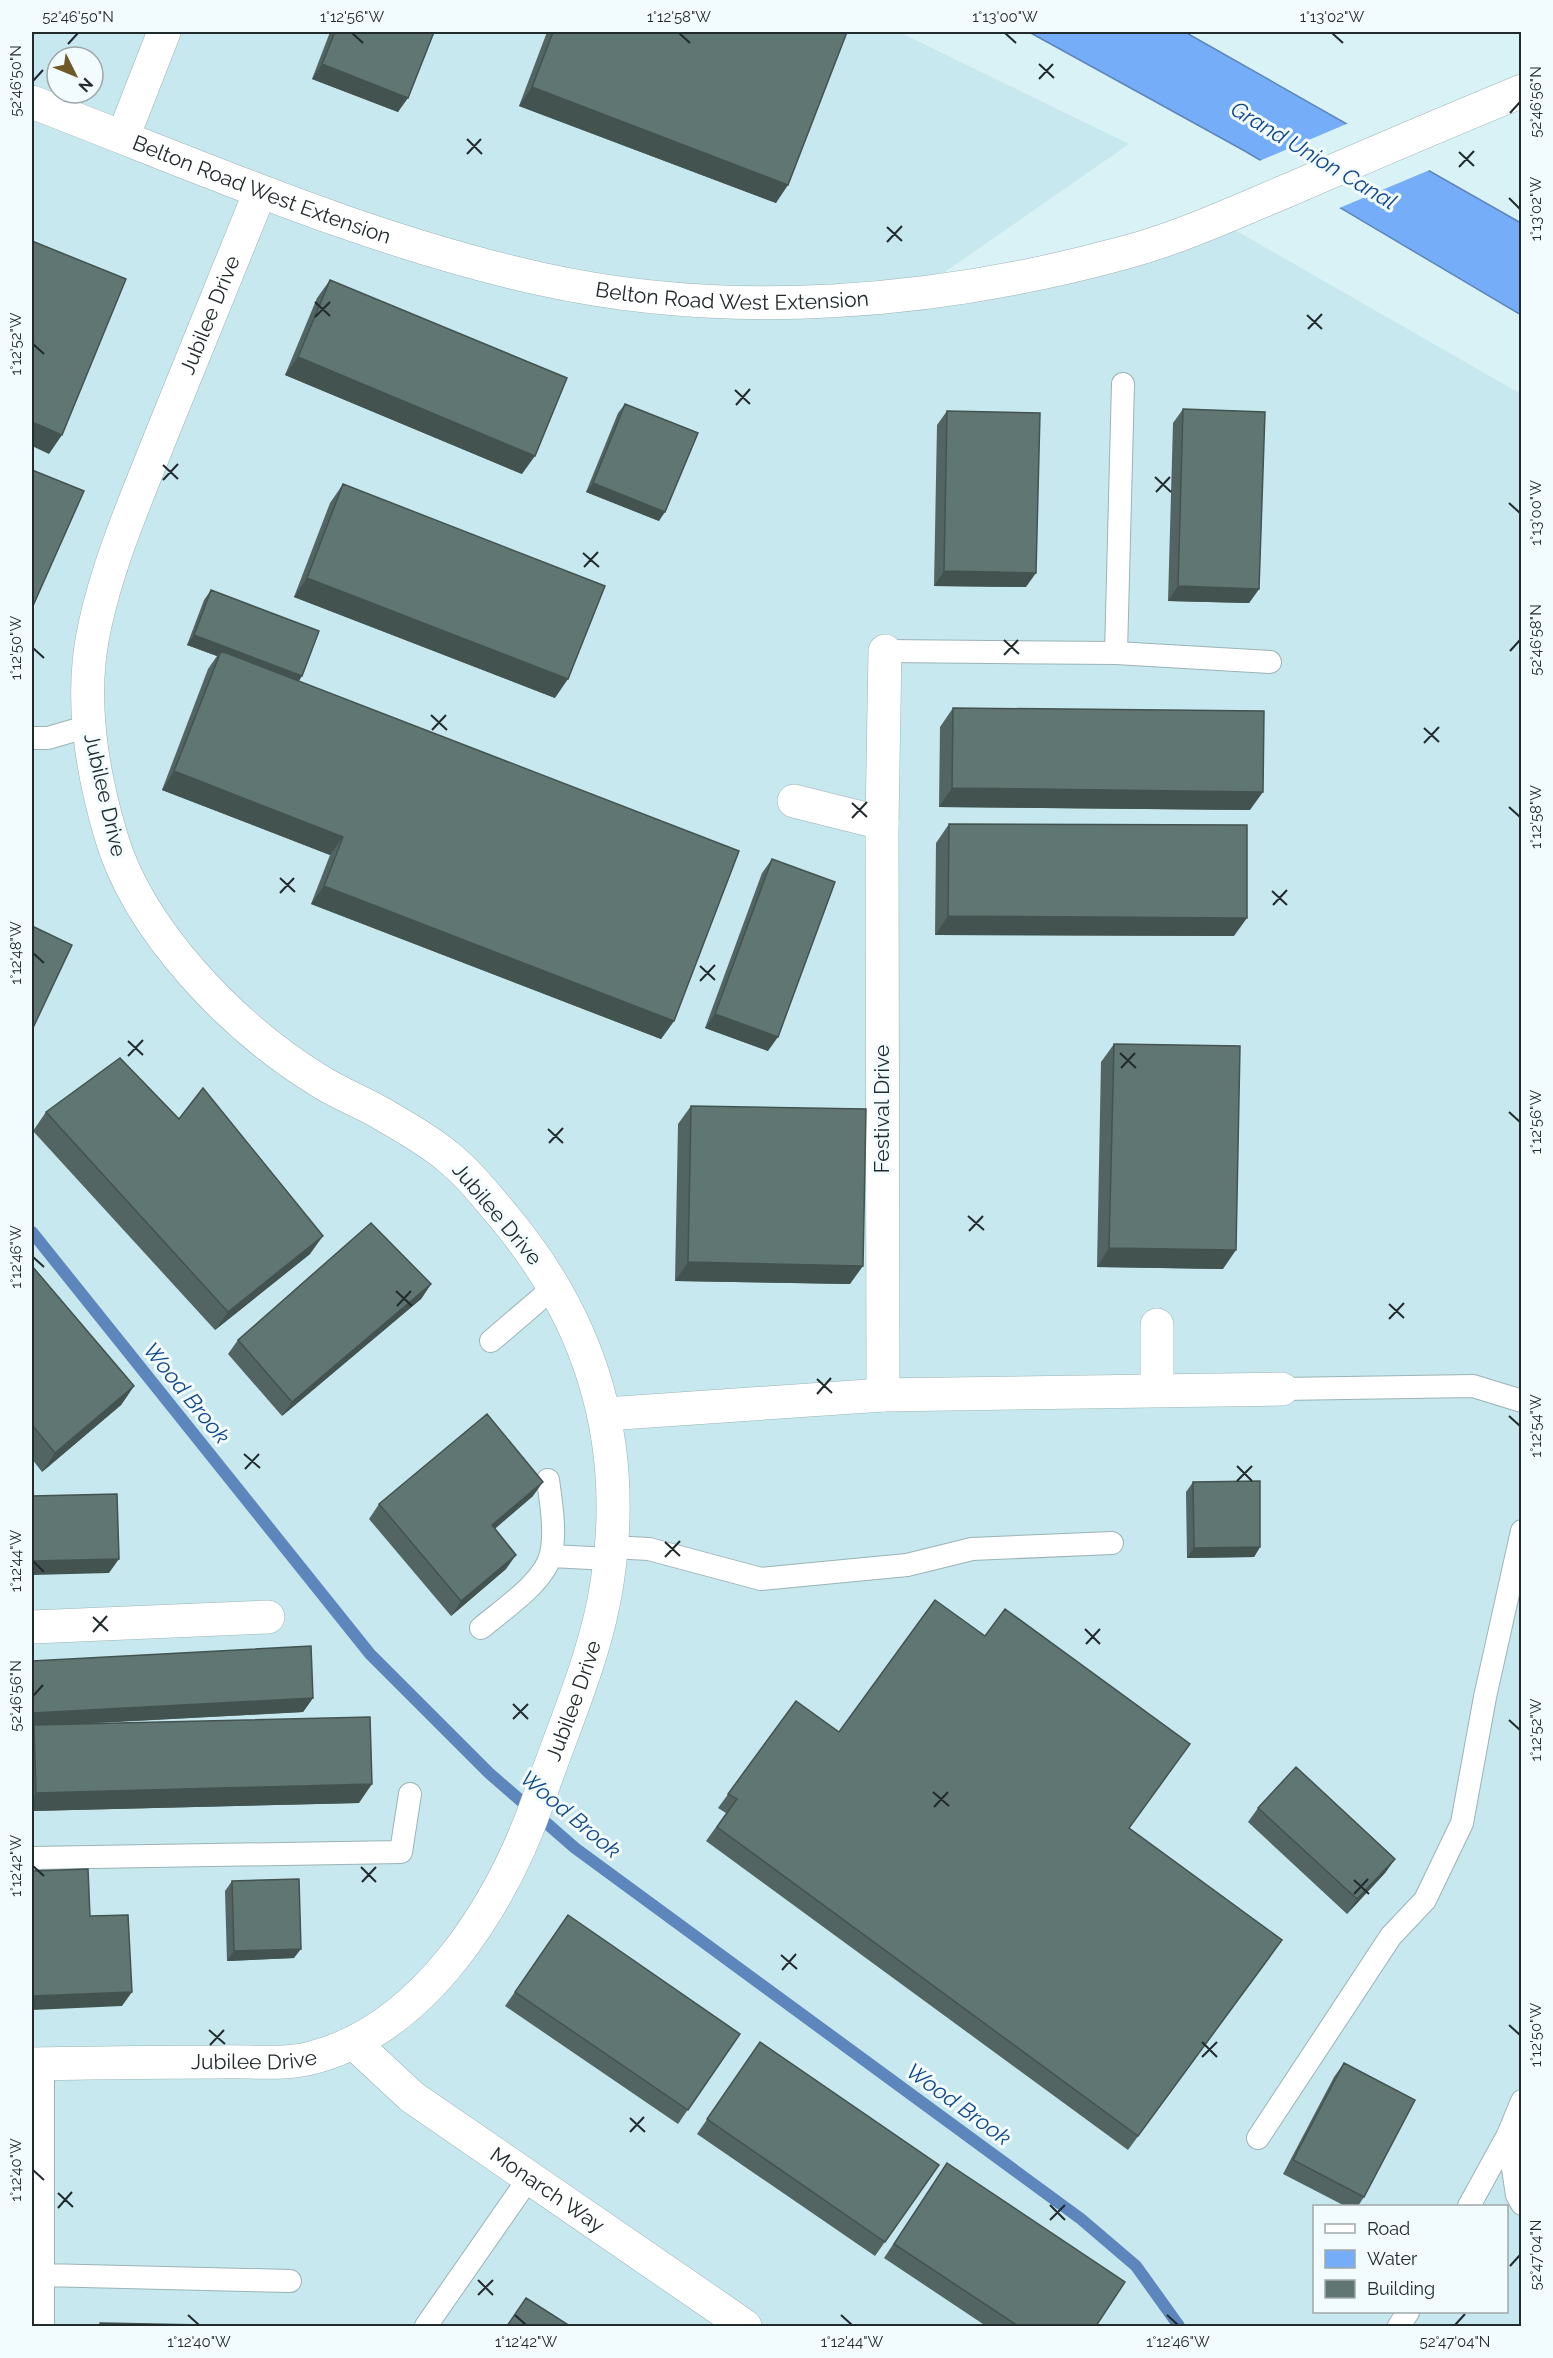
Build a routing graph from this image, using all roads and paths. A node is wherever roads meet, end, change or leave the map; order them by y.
1 (164, 32) edge
2 (1521, 92) edge
3 (32, 102) edge
4 (123, 137) junction
5 (260, 192) junction
6 (1123, 384) dead end
7 (885, 651) joint
8 (1116, 653) junction
9 (1270, 662) dead end
10 (88, 726) junction
11 (32, 738) edge
12 (794, 801) dead end
13 (882, 823) junction
14 (554, 1287) junction
15 (1157, 1325) dead end
16 (491, 1341) dead end
17 (1158, 1389) junction
18 (1282, 1389) joint
19 (883, 1395) junction
20 (1521, 1401) edge
21 (606, 1414) junction
22 (548, 1480) dead end
23 (1521, 1531) edge
24 (1112, 1543) dead end
25 (611, 1553) junction
26 (551, 1556) junction
27 (268, 1617) dead end
28 (32, 1627) edge
29 (481, 1628) dead end
30 (410, 1794) dead end
31 (32, 1858) edge
32 (355, 2044) junction
33 (38, 2064) edge
34 (1521, 2101) edge
35 (1508, 2135) junction
36 (1258, 2138) dead end
37 (529, 2178) junction
38 (1521, 2204) edge
39 (1470, 2205) edge
40 (43, 2275) junction
41 (290, 2281) dead end
42 (1407, 2313) edge
43 (43, 2326) edge
44 (426, 2326) edge
45 (745, 2326) edge
46 (1399, 2326) edge

1 - 4 street
2 - 5 street, Belton Road West Extension
3 - 4 street, Belton Road West Extension
4 - 5 street, Belton Road West Extension
5 - 10 street, Jubilee Drive
6 - 8 lane
7 - 8 lane
7 - 13 street, Festival Drive
8 - 9 lane
10 - 11 lane
10 - 14 street, Jubilee Drive
12 - 13 street
13 - 19 street, Festival Drive
14 - 16 lane
14 - 21 street, Jubilee Drive
15 - 17 street
17 - 18 street
17 - 19 street
18 - 20 lane
19 - 21 street
21 - 25 street, Jubilee Drive
22 - 26 lane
23 - 36 lane
24 - 25 lane
25 - 26 lane
25 - 32 street, Jubilee Drive
26 - 29 lane
27 - 28 street
30 - 31 lane
32 - 33 street, Jubilee Drive
32 - 37 street, Monarch Way
33 - 40 lane
34 - 35 lane
35 - 38 lane
35 - 39 lane
37 - 44 lane
37 - 45 street, Monarch Way
40 - 41 lane
40 - 43 lane
42 - 46 lane

